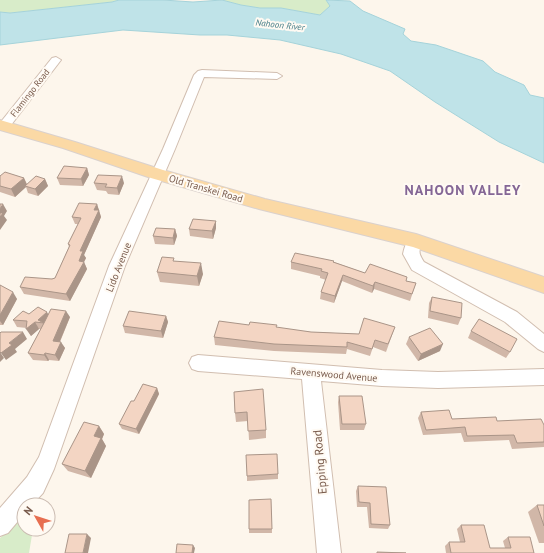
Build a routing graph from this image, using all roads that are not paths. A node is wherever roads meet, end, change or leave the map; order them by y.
1 (56, 60) dead end
2 (277, 76) dead end
3 (2, 125) edge
4 (157, 174) junction
5 (416, 241) junction
6 (467, 258) junction
7 (544, 285) edge
8 (544, 299) edge
9 (544, 344) edge
10 (198, 363) dead end
11 (311, 372) junction
12 (544, 377) edge
13 (0, 525) edge
14 (329, 553) edge

1 - 3 street, Flamingo Road
2 - 4 street, Lido Avenue
3 - 4 main road, Old Transkei Road
4 - 5 main road, Old Transkei Road
4 - 13 street, Lido Avenue
5 - 6 main road, Old Transkei Road
5 - 9 street
6 - 7 main road, Old Transkei Road
6 - 8 main road, Old Transkei Road
10 - 11 street, Ravenswood Avenue
11 - 12 street, Ravenswood Avenue
11 - 14 street, Epping Road

